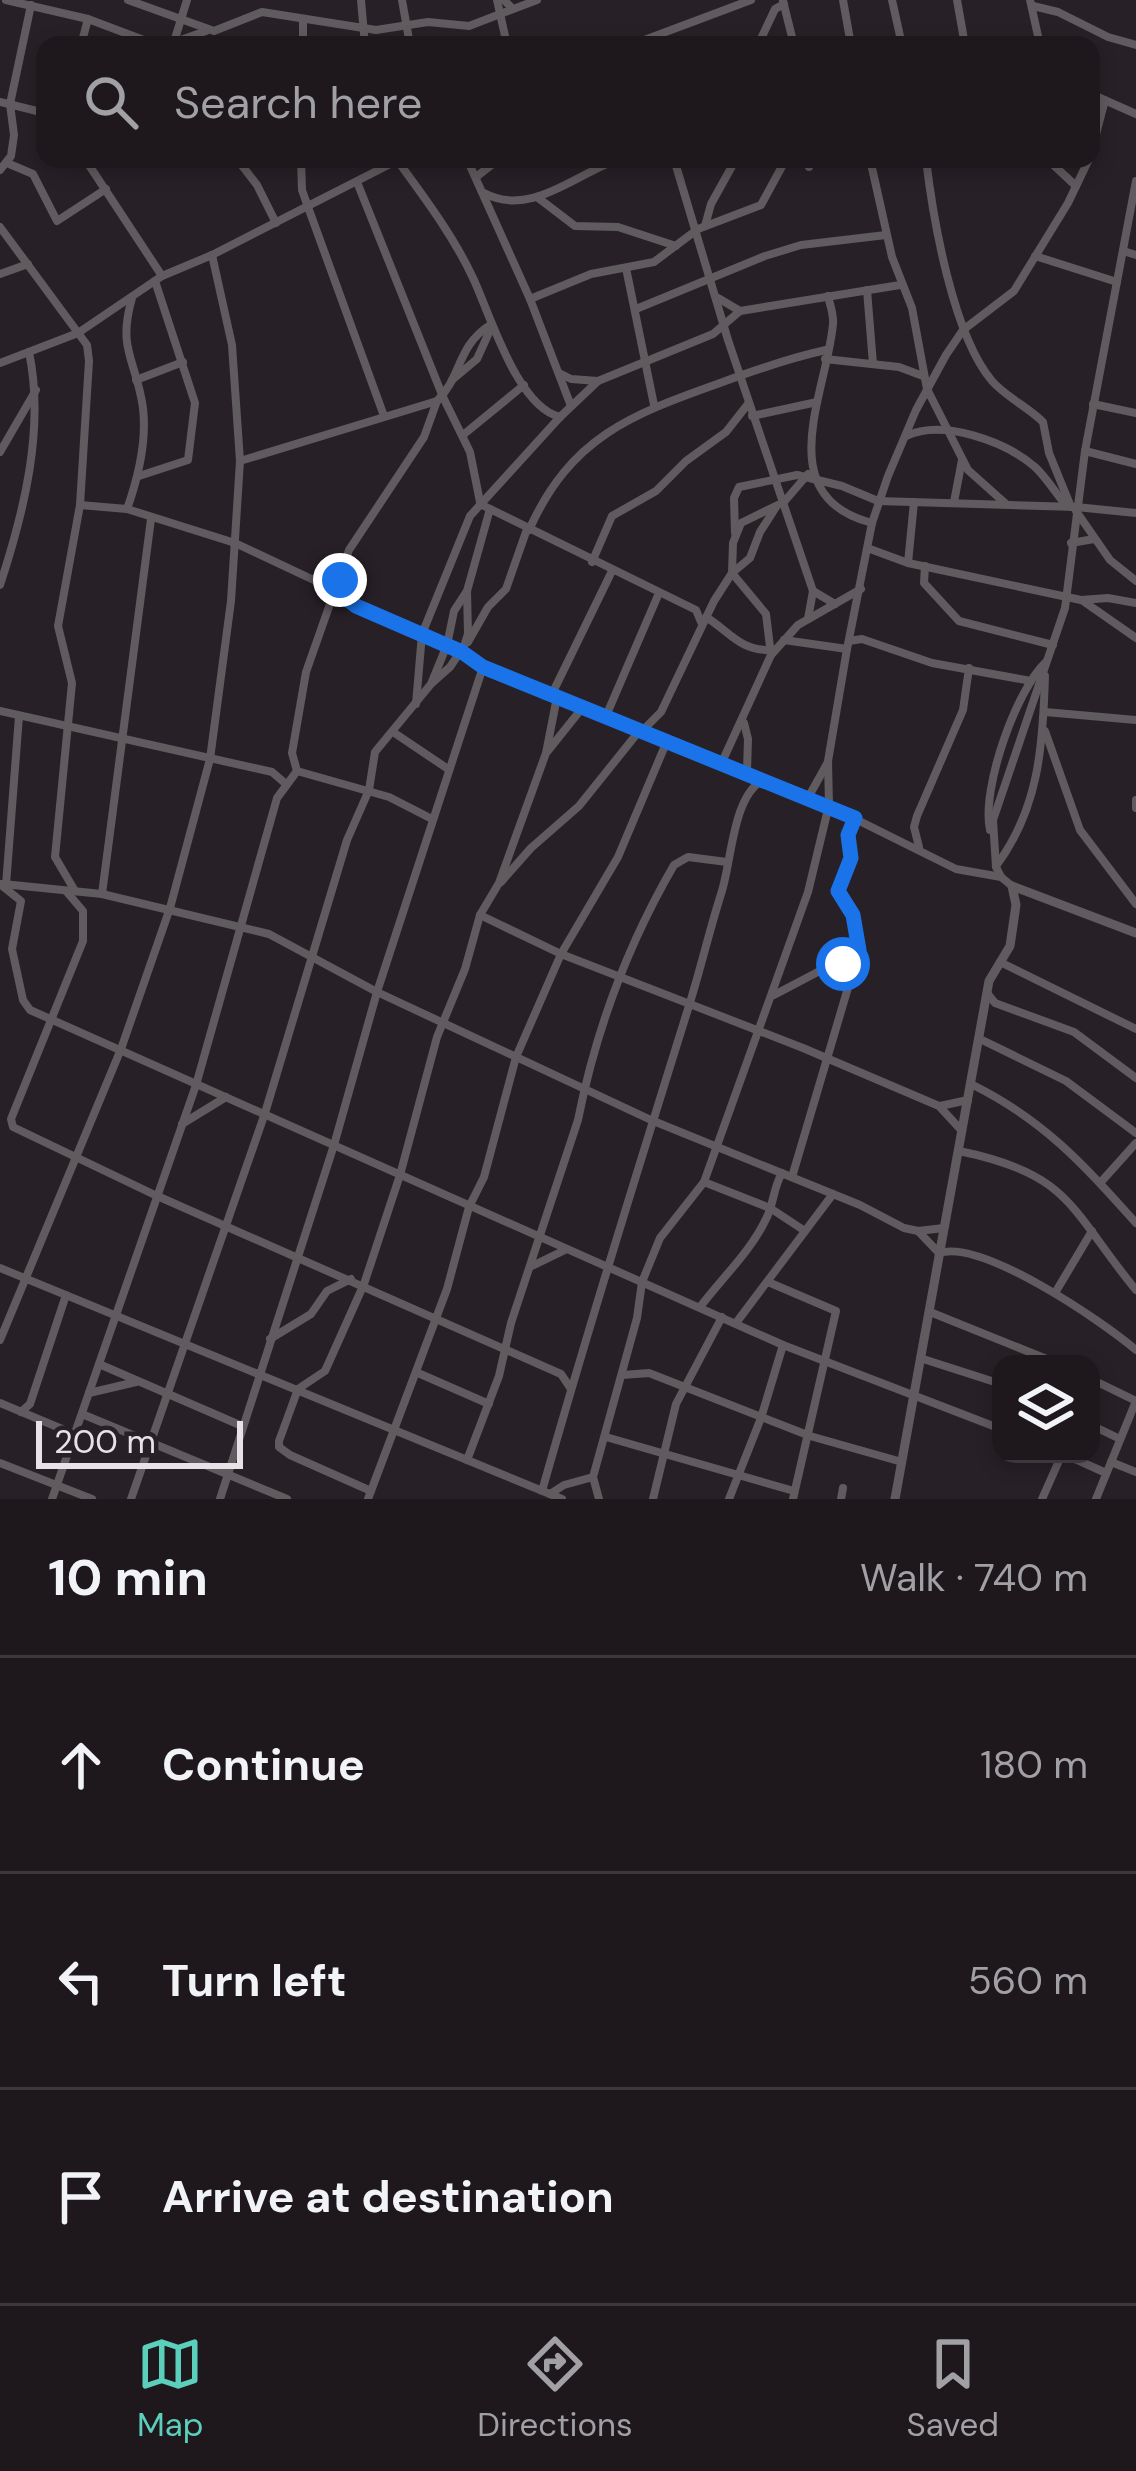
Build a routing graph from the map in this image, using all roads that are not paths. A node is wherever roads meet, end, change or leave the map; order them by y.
1 (6, 0) edge
2 (128, 0) edge
3 (187, 0) edge
4 (361, 0) edge
5 (402, 0) edge
6 (500, 0) edge
7 (537, 0) edge
8 (752, 0) edge
9 (843, 0) edge
10 (892, 0) edge
11 (956, 0) edge
12 (783, 2) edge
13 (1032, 3) edge
14 (31, 5) junction
15 (252, 6) dead end
16 (513, 9) junction
17 (262, 12) junction
18 (499, 14) junction
19 (182, 17) junction
20 (88, 19) junction
21 (304, 19) junction
22 (407, 25) junction
23 (364, 29) junction
24 (207, 31) junction
25 (83, 36) edge
26 (133, 36) edge
27 (176, 36) edge
28 (194, 36) edge
29 (303, 36) edge
30 (364, 36) edge
31 (409, 36) edge
32 (505, 36) edge
33 (662, 36) edge
34 (762, 36) edge
35 (792, 36) edge
36 (849, 36) edge
37 (900, 36) edge
38 (962, 36) edge
39 (1038, 36) edge
40 (1136, 45) edge
41 (1100, 98) edge
42 (1105, 100) junction
43 (5, 103) edge
44 (36, 111) edge
45 (1136, 114) edge
46 (1100, 119) edge
47 (3, 166) edge
48 (91, 168) edge
49 (244, 168) edge
50 (301, 168) edge
51 (382, 168) edge
52 (404, 168) edge
53 (472, 168) edge
54 (488, 168) edge
55 (600, 168) edge
56 (678, 168) edge
57 (731, 168) edge
58 (781, 168) edge
59 (872, 168) edge
60 (928, 168) edge
61 (1058, 168) edge
62 (1085, 168) edge
63 (476, 177) junction
64 (357, 182) junction
65 (1136, 182) edge
66 (1077, 187) junction
67 (106, 189) junction
68 (484, 193) junction
69 (537, 197) junction
70 (308, 207) junction
71 (276, 223) junction
72 (0, 226) edge
73 (702, 228) junction
74 (886, 235) junction
75 (677, 247) junction
76 (1123, 251) junction
77 (212, 255) junction
78 (1136, 255) edge
79 (1035, 256) junction
80 (28, 264) junction
81 (626, 268) junction
82 (0, 274) edge
83 (710, 275) junction
84 (158, 279) junction
85 (1117, 281) junction
86 (900, 285) junction
87 (867, 290) junction
88 (132, 296) junction
89 (828, 296) junction
90 (530, 298) junction
91 (718, 298) junction
92 (636, 309) junction
93 (740, 310) junction
94 (724, 325) junction
95 (490, 326) junction
96 (963, 330) junction
97 (78, 333) junction
98 (28, 352) junction
99 (825, 354) junction
100 (646, 360) junction
101 (183, 362) junction
102 (0, 363) edge
103 (873, 364) junction
104 (560, 374) junction
105 (740, 374) junction
106 (923, 376) junction
107 (136, 380) junction
108 (451, 380) junction
109 (598, 381) junction
110 (524, 385) junction
111 (36, 388) junction
112 (927, 389) junction
113 (440, 399) junction
114 (818, 401) junction
115 (748, 403) junction
116 (1094, 404) junction
117 (654, 405) junction
118 (571, 406) junction
119 (1136, 413) edge
120 (384, 416) junction
121 (752, 416) junction
122 (560, 417) junction
123 (952, 433) junction
124 (463, 435) junction
125 (906, 436) junction
126 (1085, 451) junction
127 (0, 452) edge
128 (962, 458) junction
129 (240, 461) junction
130 (1136, 464) edge
131 (139, 476) junction
132 (888, 476) junction
133 (775, 478) junction
134 (812, 478) junction
135 (878, 501) junction
136 (914, 502) junction
137 (954, 502) junction
138 (903, 503) junction
139 (480, 504) junction
140 (80, 505) junction
141 (780, 505) junction
142 (1007, 505) junction
143 (1072, 508) junction
144 (127, 509) junction
145 (490, 509) junction
146 (1136, 513) edge
147 (536, 517) junction
148 (151, 519) junction
149 (872, 523) junction
150 (528, 530) junction
151 (736, 533) junction
152 (540, 536) junction
153 (1094, 539) junction
154 (236, 543) junction
155 (1071, 543) junction
156 (870, 549) junction
157 (592, 562) junction
158 (908, 562) junction
159 (925, 566) junction
160 (612, 572) junction
161 (732, 573) junction
162 (1136, 581) edge
163 (0, 585) edge
164 (862, 588) junction
165 (337, 591) junction
166 (467, 591) junction
167 (813, 591) junction
168 (659, 592) junction
169 (1067, 596) junction
170 (1081, 600) junction
171 (714, 602) junction
172 (1136, 603) edge
173 (835, 604) junction
174 (696, 610) junction
175 (854, 616) junction
176 (808, 619) junction
177 (704, 620) junction
178 (422, 634) junction
179 (1136, 638) edge
180 (862, 639) junction
181 (784, 640) junction
182 (447, 645) junction
183 (848, 645) junction
184 (1054, 645) junction
185 (463, 649) junction
186 (771, 652) junction
187 (1046, 665) junction
188 (483, 667) junction
189 (969, 668) junction
190 (988, 672) junction
191 (1031, 681) junction
192 (431, 684) junction
193 (968, 688) junction
194 (555, 696) junction
195 (416, 705) junction
196 (583, 707) junction
197 (0, 711) edge
198 (661, 712) junction
199 (1045, 712) junction
200 (19, 716) junction
201 (606, 716) junction
202 (1136, 720) edge
203 (743, 721) junction
204 (67, 729) junction
205 (642, 730) junction
206 (1044, 730) junction
207 (393, 732) junction
208 (120, 740) junction
209 (664, 740) junction
210 (546, 753) junction
211 (210, 759) junction
212 (828, 760) junction
213 (722, 762) junction
214 (448, 769) junction
215 (297, 771) junction
216 (747, 772) junction
217 (764, 779) junction
218 (286, 784) junction
219 (369, 790) junction
220 (809, 796) junction
221 (829, 805) junction
222 (855, 818) junction
223 (432, 819) junction
224 (991, 833) junction
225 (919, 849) junction
226 (727, 862) junction
227 (996, 866) junction
228 (1000, 877) junction
229 (500, 883) junction
230 (2, 884) edge
231 (1012, 886) junction
232 (71, 891) junction
233 (98, 894) junction
234 (1136, 904) edge
235 (170, 908) junction
236 (83, 911) junction
237 (484, 914) junction
238 (241, 926) junction
239 (1136, 933) edge
240 (561, 954) junction
241 (312, 955) junction
242 (1000, 962) junction
243 (617, 976) junction
244 (853, 977) junction
245 (376, 992) junction
246 (987, 993) junction
247 (771, 997) junction
248 (689, 1005) junction
249 (428, 1015) junction
250 (52, 1020) junction
251 (442, 1022) junction
252 (1136, 1029) edge
253 (758, 1031) junction
254 (436, 1037) junction
255 (980, 1040) junction
256 (121, 1049) junction
257 (516, 1057) junction
258 (830, 1059) junction
259 (1136, 1078) edge
260 (196, 1084) junction
261 (971, 1084) junction
262 (583, 1087) junction
263 (227, 1096) junction
264 (968, 1100) junction
265 (939, 1106) junction
266 (265, 1113) junction
267 (651, 1120) junction
268 (181, 1124) junction
269 (962, 1131) junction
270 (1136, 1133) edge
271 (1136, 1143) edge
272 (334, 1144) junction
273 (715, 1146) junction
274 (958, 1151) junction
275 (73, 1157) junction
276 (400, 1175) junction
277 (787, 1175) junction
278 (704, 1182) junction
279 (1101, 1182) junction
280 (833, 1194) junction
281 (155, 1195) junction
282 (469, 1207) junction
283 (770, 1208) junction
284 (1136, 1223) edge
285 (225, 1225) junction
286 (944, 1228) junction
287 (919, 1231) junction
288 (1092, 1231) junction
289 (806, 1232) junction
290 (541, 1240) junction
291 (565, 1250) junction
292 (939, 1253) junction
293 (297, 1256) junction
294 (531, 1267) junction
295 (607, 1267) junction
296 (0, 1268) edge
297 (24, 1279) junction
298 (352, 1279) junction
299 (642, 1282) junction
300 (768, 1282) junction
301 (364, 1284) junction
302 (1136, 1290) edge
303 (1055, 1293) junction
304 (66, 1295) junction
305 (700, 1306) junction
306 (930, 1312) junction
307 (115, 1316) junction
308 (437, 1317) junction
309 (722, 1317) junction
310 (736, 1323) junction
311 (270, 1339) junction
312 (0, 1340) edge
313 (183, 1344) junction
314 (783, 1345) junction
315 (506, 1349) junction
316 (1136, 1350) edge
317 (1037, 1355) edge
318 (920, 1358) junction
319 (826, 1362) junction
320 (99, 1364) junction
321 (577, 1369) junction
322 (259, 1373) junction
323 (418, 1373) junction
324 (693, 1373) junction
325 (561, 1374) junction
326 (622, 1375) junction
327 (916, 1379) junction
328 (992, 1381) edge
329 (138, 1382) junction
330 (1100, 1383) edge
331 (892, 1386) junction
332 (298, 1389) junction
333 (683, 1389) junction
334 (571, 1390) junction
335 (89, 1393) junction
336 (166, 1394) junction
337 (699, 1394) junction
338 (914, 1397) junction
339 (0, 1403) edge
340 (30, 1404) junction
341 (489, 1404) junction
342 (21, 1412) junction
343 (82, 1414) junction
344 (35, 1418) junction
345 (761, 1418) junction
346 (242, 1426) junction
347 (992, 1426) edge
348 (1100, 1429) edge
349 (396, 1432) junction
350 (74, 1435) junction
351 (810, 1436) junction
352 (606, 1437) junction
353 (1120, 1439) junction
354 (149, 1443) junction
355 (662, 1452) junction
356 (466, 1460) junction
357 (902, 1462) junction
358 (1111, 1462) junction
359 (0, 1463) edge
360 (1059, 1463) edge
361 (1083, 1463) edge
362 (1136, 1472) edge
363 (1106, 1473) junction
364 (737, 1475) junction
365 (227, 1476) junction
366 (593, 1477) junction
367 (57, 1486) junction
368 (843, 1488) dead end
369 (546, 1493) junction
370 (370, 1495) edge
371 (794, 1495) edge
372 (52, 1499) edge
373 (92, 1499) edge
374 (131, 1499) edge
375 (220, 1499) edge
376 (287, 1499) edge
377 (561, 1499) edge
378 (599, 1499) edge
379 (653, 1499) edge
380 (729, 1499) edge
381 (841, 1499) edge
382 (895, 1499) edge
383 (1042, 1499) edge
384 (1096, 1499) edge

1 - 14 street
2 - 19 street
3 - 19 street
4 - 23 street
5 - 22 street
6 - 16 street
6 - 18 street
7 - 16 street
8 - 33 street
9 - 36 street
10 - 37 street
11 - 38 street
12 - 34 street
12 - 35 street
13 - 39 street
13 - 40 street
14 - 20 street
14 - 43 street
15 - 17 street
16 - 18 street
17 - 21 street
17 - 24 street
18 - 22 street
18 - 32 street
19 - 24 street
19 - 27 street
20 - 25 street
20 - 26 street
21 - 23 street
21 - 29 street
22 - 23 street
22 - 31 street
23 - 30 street
24 - 28 street
41 - 42 street
42 - 45 street
42 - 46 street
43 - 44 street
43 - 47 street
47 - 67 street
48 - 67 street
49 - 71 street
50 - 70 street
51 - 64 street
52 - 95 street
53 - 63 street
54 - 63 street
55 - 69 street
56 - 73 street
57 - 73 street
58 - 73 street
59 - 74 street
60 - 96 street
61 - 66 street
62 - 66 street
63 - 68 street
64 - 70 street
64 - 113 street
65 - 76 street
66 - 79 street
67 - 84 street
68 - 69 street
68 - 90 street
69 - 75 street
70 - 71 street
70 - 120 street
71 - 77 street
72 - 80 street
73 - 75 street
73 - 83 street
74 - 83 street
74 - 86 street
75 - 81 street
76 - 78 street
76 - 85 street
77 - 84 street
77 - 129 street
79 - 85 street
79 - 96 street
80 - 82 street
80 - 97 street
81 - 90 street
81 - 92 street
83 - 91 street
83 - 92 street
84 - 88 street
84 - 101 street
85 - 116 street
86 - 87 street
86 - 106 street
87 - 89 street
87 - 103 street
88 - 97 street
88 - 107 street
89 - 93 street
89 - 99 street
90 - 104 street
91 - 93 street
91 - 94 street
92 - 100 street
93 - 94 street
94 - 100 street
94 - 105 street
95 - 108 street
95 - 108 street
95 - 110 street
96 - 112 street
96 - 143 street
97 - 98 street
97 - 140 street
98 - 102 street
98 - 111 street
99 - 103 street
99 - 105 street
99 - 114 street
100 - 109 street
100 - 117 street
101 - 107 street
101 - 131 street
103 - 106 street
104 - 109 street
104 - 118 street
105 - 115 street
105 - 117 street
106 - 112 street
107 - 131 street
108 - 113 street
109 - 118 street
110 - 122 street
110 - 124 street
111 - 127 street
111 - 163 street
112 - 123 street
112 - 125 street
113 - 120 street
113 - 124 street
113 - 165 street
114 - 121 street
114 - 134 street
115 - 121 street
115 - 157 street
116 - 119 street
116 - 126 street
117 - 147 street
118 - 122 street
120 - 129 street
121 - 133 street
122 - 139 street
123 - 125 street
123 - 128 street
123 - 143 street
124 - 139 street
125 - 132 street
126 - 130 street
126 - 143 street
128 - 137 street
128 - 142 street
129 - 154 street
131 - 144 street
132 - 135 street
132 - 138 street
133 - 134 street
133 - 141 street
133 - 151 street
134 - 135 street
134 - 141 street
134 - 149 street
135 - 138 street
135 - 149 street
136 - 137 street
136 - 138 street
136 - 158 street
137 - 142 street
139 - 145 street
139 - 178 street
140 - 144 street
140 - 204 street
141 - 151 street
141 - 161 street
141 - 167 street
142 - 143 street
143 - 146 street
143 - 153 street
143 - 155 street
144 - 148 street
145 - 150 street
145 - 166 street
147 - 150 street
147 - 152 street
148 - 154 street
148 - 208 street
149 - 156 street
150 - 152 street
150 - 185 street
151 - 161 street
152 - 157 street
153 - 155 street
153 - 162 street
154 - 165 street
154 - 211 street
155 - 169 street
156 - 158 street
156 - 164 street
157 - 160 street
158 - 159 street
159 - 169 street
159 - 184 street
160 - 168 street
160 - 194 street
161 - 171 street
161 - 186 street
164 - 173 street
164 - 175 street
165 - 178 street
165 - 215 street
166 - 182 street
166 - 185 street
167 - 173 street
167 - 176 street
168 - 174 street
168 - 201 street
169 - 170 street
169 - 184 street
170 - 172 street
170 - 179 street
171 - 174 street
171 - 177 street
173 - 176 street
174 - 177 street
175 - 180 street
175 - 183 street
176 - 181 street
177 - 186 street
177 - 198 street
178 - 182 street
178 - 195 street
180 - 183 street
180 - 189 street
181 - 183 street
181 - 186 street
182 - 185 street
182 - 192 street
183 - 212 street
184 - 187 street
185 - 188 street
185 - 192 street
186 - 203 street
187 - 191 street
187 - 199 street
187 - 224 street
188 - 194 street
188 - 214 street
189 - 190 street
189 - 193 street
190 - 191 street
190 - 193 street
191 - 224 street
192 - 195 street
193 - 225 street
194 - 196 street
194 - 210 street
195 - 207 street
196 - 201 street
196 - 210 street
197 - 200 street
198 - 205 street
198 - 209 street
199 - 202 street
199 - 206 street
200 - 204 street
200 - 230 street
201 - 205 street
203 - 213 street
203 - 216 street
204 - 208 street
204 - 232 street
205 - 209 street
205 - 229 street
206 - 227 street
206 - 234 street
207 - 214 street
207 - 219 street
208 - 211 street
208 - 233 street
209 - 213 street
209 - 240 street
210 - 229 street
211 - 218 street
211 - 235 street
212 - 220 street
212 - 221 street
213 - 216 street
214 - 223 street
215 - 218 street
215 - 219 street
216 - 217 street
217 - 220 street
217 - 226 street
218 - 238 street
219 - 223 street
219 - 241 street
220 - 221 street
221 - 222 street
221 - 247 street
222 - 225 street
222 - 244 street
223 - 245 street
224 - 227 street
225 - 228 street
226 - 243 street
226 - 248 street
227 - 228 street
228 - 231 street
229 - 237 street
230 - 232 street
230 - 250 street
231 - 239 street
231 - 242 street
232 - 233 street
232 - 236 street
233 - 235 street
233 - 236 street
235 - 238 street
235 - 256 street
236 - 250 street
237 - 240 street
237 - 251 street
238 - 241 street
238 - 260 street
240 - 243 street
240 - 257 street
241 - 245 street
241 - 266 street
242 - 246 street
242 - 252 street
243 - 248 street
243 - 262 street
244 - 247 street
244 - 258 street
245 - 249 street
245 - 272 street
246 - 255 street
246 - 259 street
247 - 253 street
248 - 253 street
248 - 267 street
249 - 251 street
249 - 254 street
250 - 256 street
250 - 275 street
251 - 254 street
251 - 257 street
253 - 258 street
253 - 273 street
254 - 276 street
255 - 261 street
255 - 270 street
256 - 260 street
256 - 275 street
257 - 262 street
257 - 282 street
258 - 265 street
258 - 277 street
260 - 263 street
260 - 268 street
261 - 264 street
261 - 279 street
262 - 267 street
262 - 290 street
263 - 266 street
263 - 268 street
264 - 265 street
264 - 269 street
265 - 269 street
266 - 272 street
266 - 285 street
267 - 273 street
267 - 295 street
268 - 281 street
269 - 274 street
271 - 279 street
272 - 276 street
272 - 293 street
273 - 277 street
273 - 278 street
274 - 286 street
274 - 288 street
275 - 281 street
275 - 297 street
276 - 282 street
276 - 301 street
277 - 280 street
277 - 283 street
278 - 283 street
278 - 299 street
279 - 284 street
280 - 287 street
280 - 289 street
281 - 285 street
281 - 307 street
282 - 290 street
282 - 308 street
283 - 289 street
283 - 305 street
285 - 293 street
285 - 313 street
286 - 287 street
286 - 292 street
287 - 292 street
288 - 302 street
288 - 303 street
289 - 300 street
290 - 291 street
290 - 294 street
291 - 294 street
291 - 295 street
292 - 303 street
292 - 306 street
293 - 298 street
293 - 311 street
294 - 315 street
295 - 299 street
295 - 321 street
296 - 297 street
297 - 304 street
297 - 312 street
298 - 301 street
298 - 311 street
299 - 305 street
299 - 326 street
300 - 310 street
300 - 319 street
301 - 308 street
301 - 332 street
303 - 316 street
304 - 307 street
304 - 340 street
305 - 309 street
306 - 317 street
306 - 318 street
307 - 313 street
307 - 320 street
308 - 315 street
308 - 323 street
309 - 310 street
309 - 324 street
310 - 314 street
311 - 322 street
313 - 322 street
313 - 336 street
314 - 319 street
314 - 345 street
315 - 325 street
315 - 341 street
318 - 327 street
318 - 328 street
319 - 331 street
319 - 351 street
320 - 329 street
320 - 335 street
321 - 325 street
321 - 334 street
322 - 332 street
322 - 346 street
323 - 341 street
323 - 349 street
324 - 333 street
324 - 337 street
325 - 334 street
326 - 333 street
326 - 352 street
327 - 331 street
327 - 338 street
329 - 335 street
329 - 336 street
330 - 353 street
331 - 338 street
332 - 349 street
332 - 370 street
333 - 337 street
333 - 355 street
334 - 369 street
335 - 343 street
336 - 346 street
336 - 354 street
337 - 345 street
338 - 347 street
338 - 357 street
339 - 342 street
340 - 342 street
340 - 344 street
341 - 356 street
342 - 344 street
343 - 350 street
343 - 354 street
344 - 350 street
345 - 351 street
345 - 364 street
346 - 365 street
348 - 353 street
349 - 356 street
349 - 370 street
350 - 367 street
351 - 357 street
351 - 371 street
352 - 355 street
352 - 366 street
353 - 358 street
354 - 365 street
354 - 374 street
355 - 364 street
355 - 379 street
356 - 369 street
357 - 382 street
358 - 362 street
358 - 363 street
359 - 367 street
360 - 383 street
361 - 363 street
363 - 384 street
364 - 371 street
364 - 380 street
365 - 375 street
365 - 376 street
366 - 369 street
366 - 378 street
367 - 372 street
367 - 373 street
368 - 381 street
369 - 377 street

